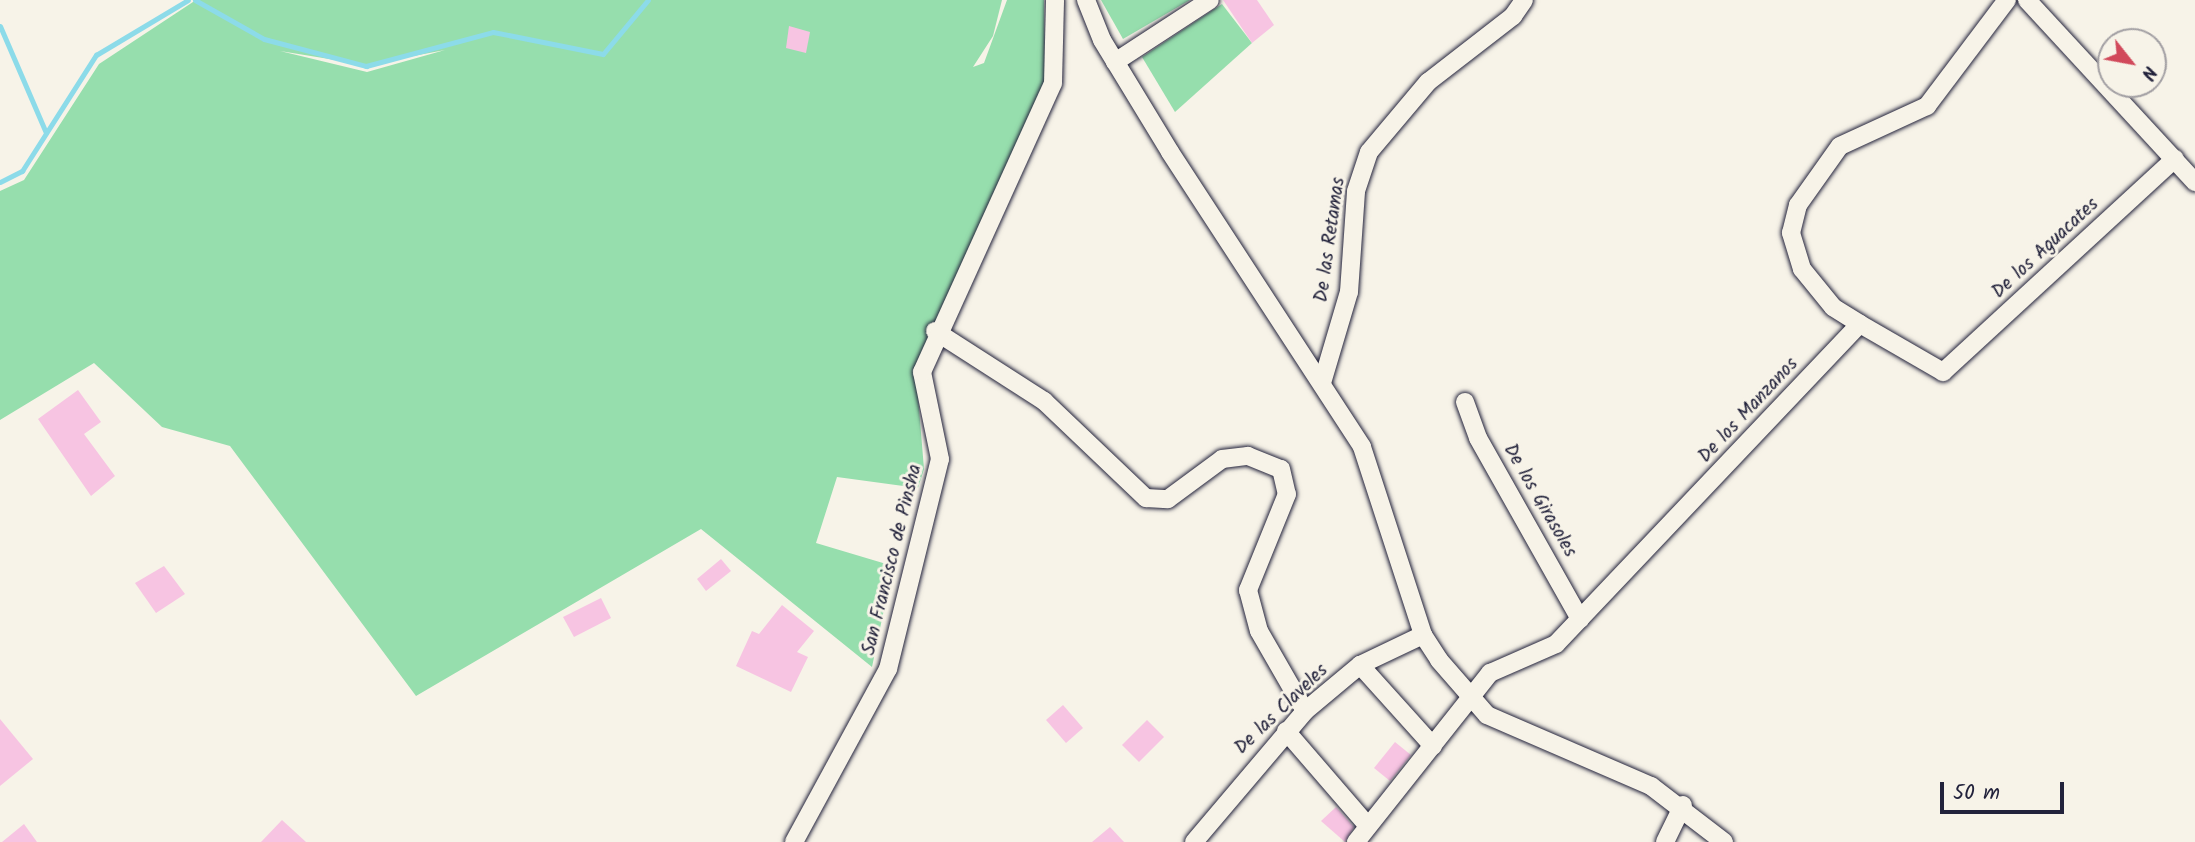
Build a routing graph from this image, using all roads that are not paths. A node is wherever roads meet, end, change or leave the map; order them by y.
1 (1055, 0) edge
2 (1086, 0) edge
3 (1210, 0) edge
4 (1524, 0) edge
5 (2007, 0) edge
6 (2027, 0) edge
7 (1115, 62) junction
8 (2175, 159) junction
9 (2195, 182) edge
10 (1860, 324) junction
11 (935, 331) junction
12 (1322, 383) junction
13 (1465, 402) dead end
14 (1580, 619) junction
15 (1423, 635) junction
16 (1360, 665) junction
17 (1472, 696) junction
18 (1305, 711) junction
19 (1286, 731) junction
20 (1433, 746) junction
21 (1683, 804) junction
22 (1368, 826) junction
23 (794, 842) edge
24 (1194, 842) edge
25 (1356, 842) edge
26 (1665, 842) edge
27 (1724, 842) edge

1 - 11 street, San Francisco de Pinsha
2 - 7 street
3 - 7 street
4 - 12 street, De las Retamas
5 - 10 street
6 - 8 street
7 - 12 street
8 - 9 street
8 - 10 street, De los Aguacates
10 - 14 street, De los Manzanos
11 - 18 street
11 - 23 street, San Francisco de Pinsha
12 - 15 street
13 - 14 street, De los Girasoles
14 - 17 street, De los Manzanos
15 - 16 street, De las Claveles
15 - 17 street
16 - 18 street, De las Claveles
16 - 20 street
17 - 20 street, De los Manzanos
17 - 21 street
18 - 19 street, De las Claveles
19 - 22 street
19 - 24 street, De las Claveles
20 - 22 street, De los Manzanos
21 - 26 street
21 - 27 street
22 - 25 street, De los Manzanos

